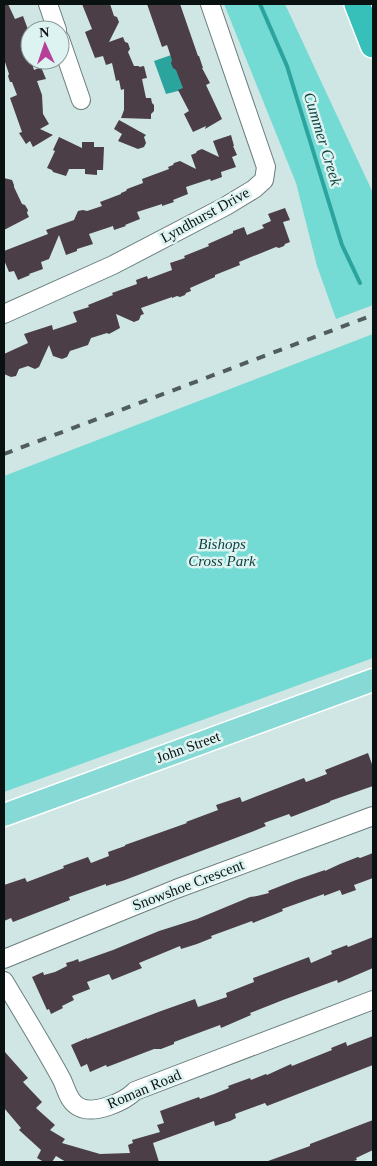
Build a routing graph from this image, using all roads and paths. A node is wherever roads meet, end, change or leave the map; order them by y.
1 (48, 4) edge
2 (210, 4) edge
3 (357, 4) edge
4 (54, 20) edge
5 (373, 45) edge
6 (70, 68) edge
7 (81, 100) dead end
8 (4, 314) edge
9 (373, 680) edge
10 (4, 814) edge
11 (373, 816) edge
12 (4, 959) edge
13 (4, 981) edge
14 (373, 1000) edge

1 - 4 street
2 - 8 street, Lyndhurst Drive
3 - 5 highway
6 - 7 street
9 - 10 main road, John Street
11 - 12 street, Snowshoe Crescent
13 - 14 street, Roman Road

